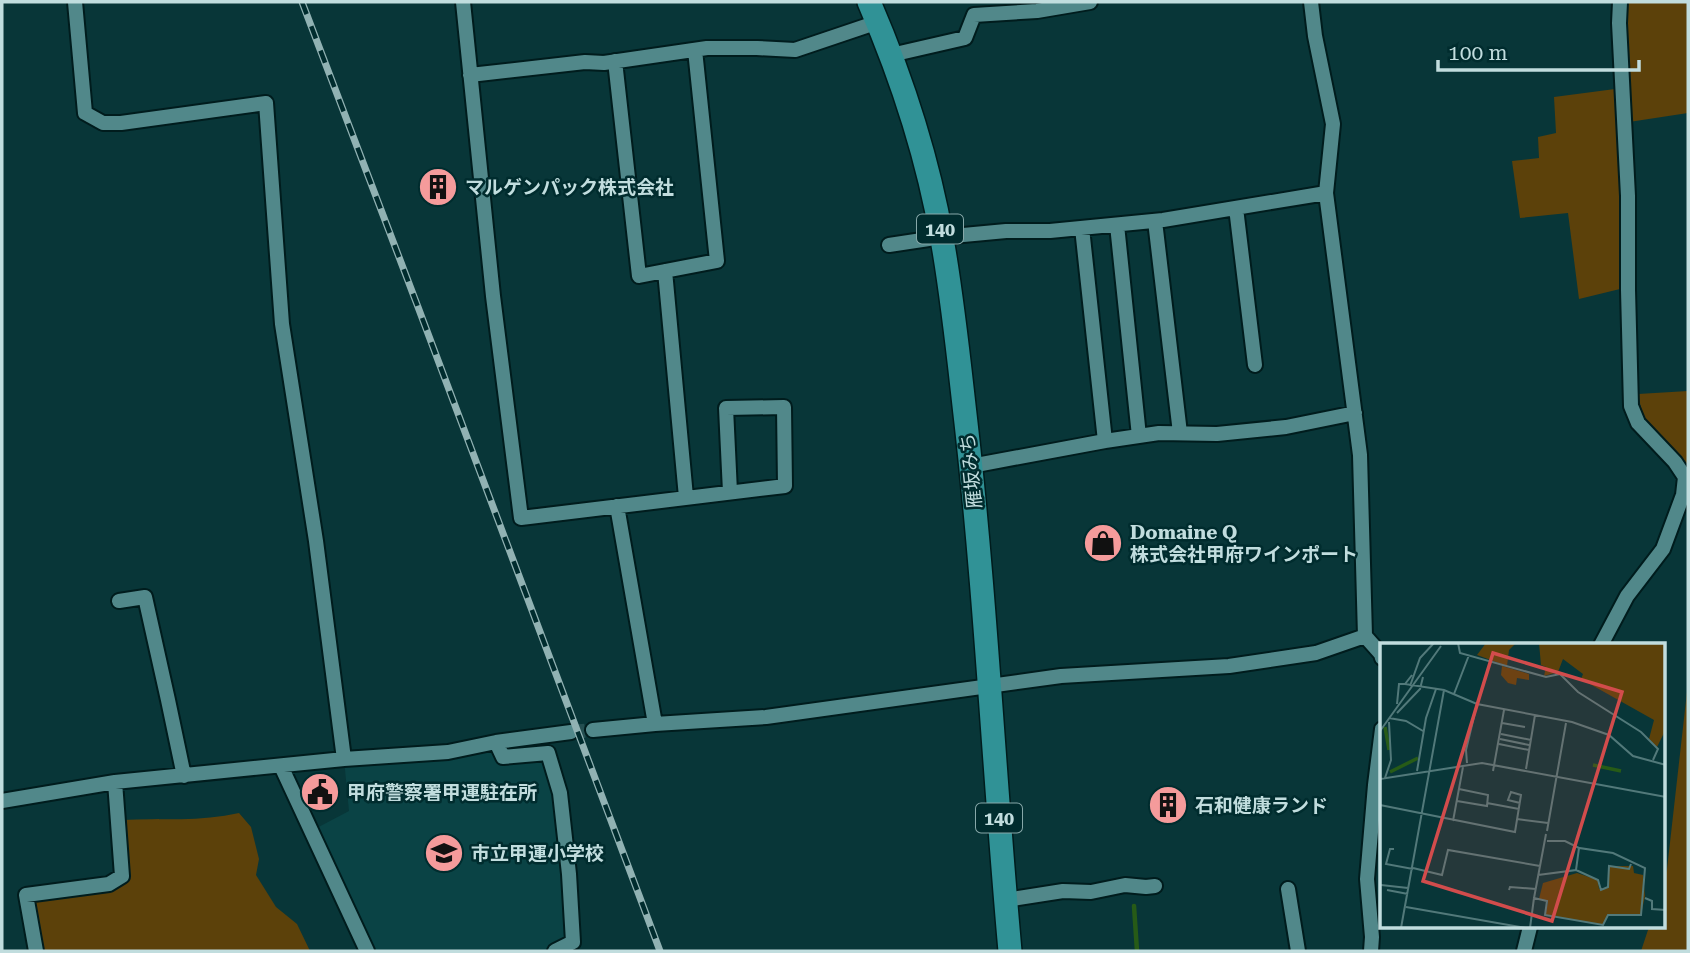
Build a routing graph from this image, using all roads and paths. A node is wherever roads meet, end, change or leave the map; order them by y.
1 (75, 2) edge
2 (463, 2) edge
3 (1090, 2) edge
4 (1311, 2) edge
5 (1620, 2) edge
6 (874, 12) edge
7 (695, 50) junction
8 (891, 55) junction
9 (615, 61) junction
10 (470, 75) junction
11 (1326, 193) junction
12 (1236, 208) junction
13 (1154, 221) junction
14 (1117, 225) junction
15 (1082, 228) junction
16 (942, 237) junction
17 (889, 245) dead end
18 (665, 271) junction
19 (1255, 365) dead end
20 (1354, 413) junction
21 (1180, 433) junction
22 (1139, 436) junction
23 (1105, 441) junction
24 (971, 466) junction
25 (730, 492) junction
26 (686, 497) junction
27 (617, 506) junction
28 (119, 601) dead end
29 (1366, 636) junction
30 (1602, 643) edge
31 (1380, 653) edge
32 (990, 685) junction
33 (655, 724) junction
34 (593, 730) tunnel mouth
35 (571, 732) tunnel mouth
36 (496, 742) junction
37 (1380, 745) edge
38 (344, 759) junction
39 (281, 766) junction
40 (184, 776) junction
41 (115, 782) junction
42 (2, 801) edge
43 (1156, 886) dead end
44 (1288, 888) dead end
45 (1006, 900) junction
46 (1530, 928) edge
47 (36, 951) edge
48 (367, 951) edge
49 (555, 951) edge
50 (1010, 951) edge
51 (1298, 951) edge
52 (1371, 951) edge
53 (1524, 951) edge

1 - 38 street
2 - 10 street
3 - 8 street
4 - 11 street
5 - 30 street
6 - 7 street
6 - 8 highway, 雁坂みち / 140
7 - 9 street
7 - 18 street
8 - 16 highway, 雁坂みち / 140
9 - 10 street
9 - 18 street
10 - 27 street
11 - 12 street
11 - 20 street
12 - 13 street
12 - 19 street
13 - 14 street
13 - 21 street
14 - 15 street
14 - 22 street
15 - 16 street
15 - 23 street
16 - 17 street
16 - 24 highway, 雁坂みち / 140
18 - 26 street
20 - 21 street
20 - 29 street
21 - 22 street
22 - 23 street
23 - 24 street
24 - 32 highway, 雁坂みち / 140
25 - 25 street
25 - 26 street
26 - 27 street
27 - 33 street
28 - 40 street
29 - 31 street
29 - 32 street
32 - 33 street
32 - 45 highway, 雁坂みち / 140
33 - 34 street
35 - 36 street
36 - 38 street
36 - 49 street
37 - 52 street
38 - 39 street
39 - 40 street
39 - 48 street
40 - 41 street
41 - 42 street
41 - 47 street
43 - 45 street
44 - 51 street
45 - 50 highway, 雁坂みち / 140
46 - 53 street

